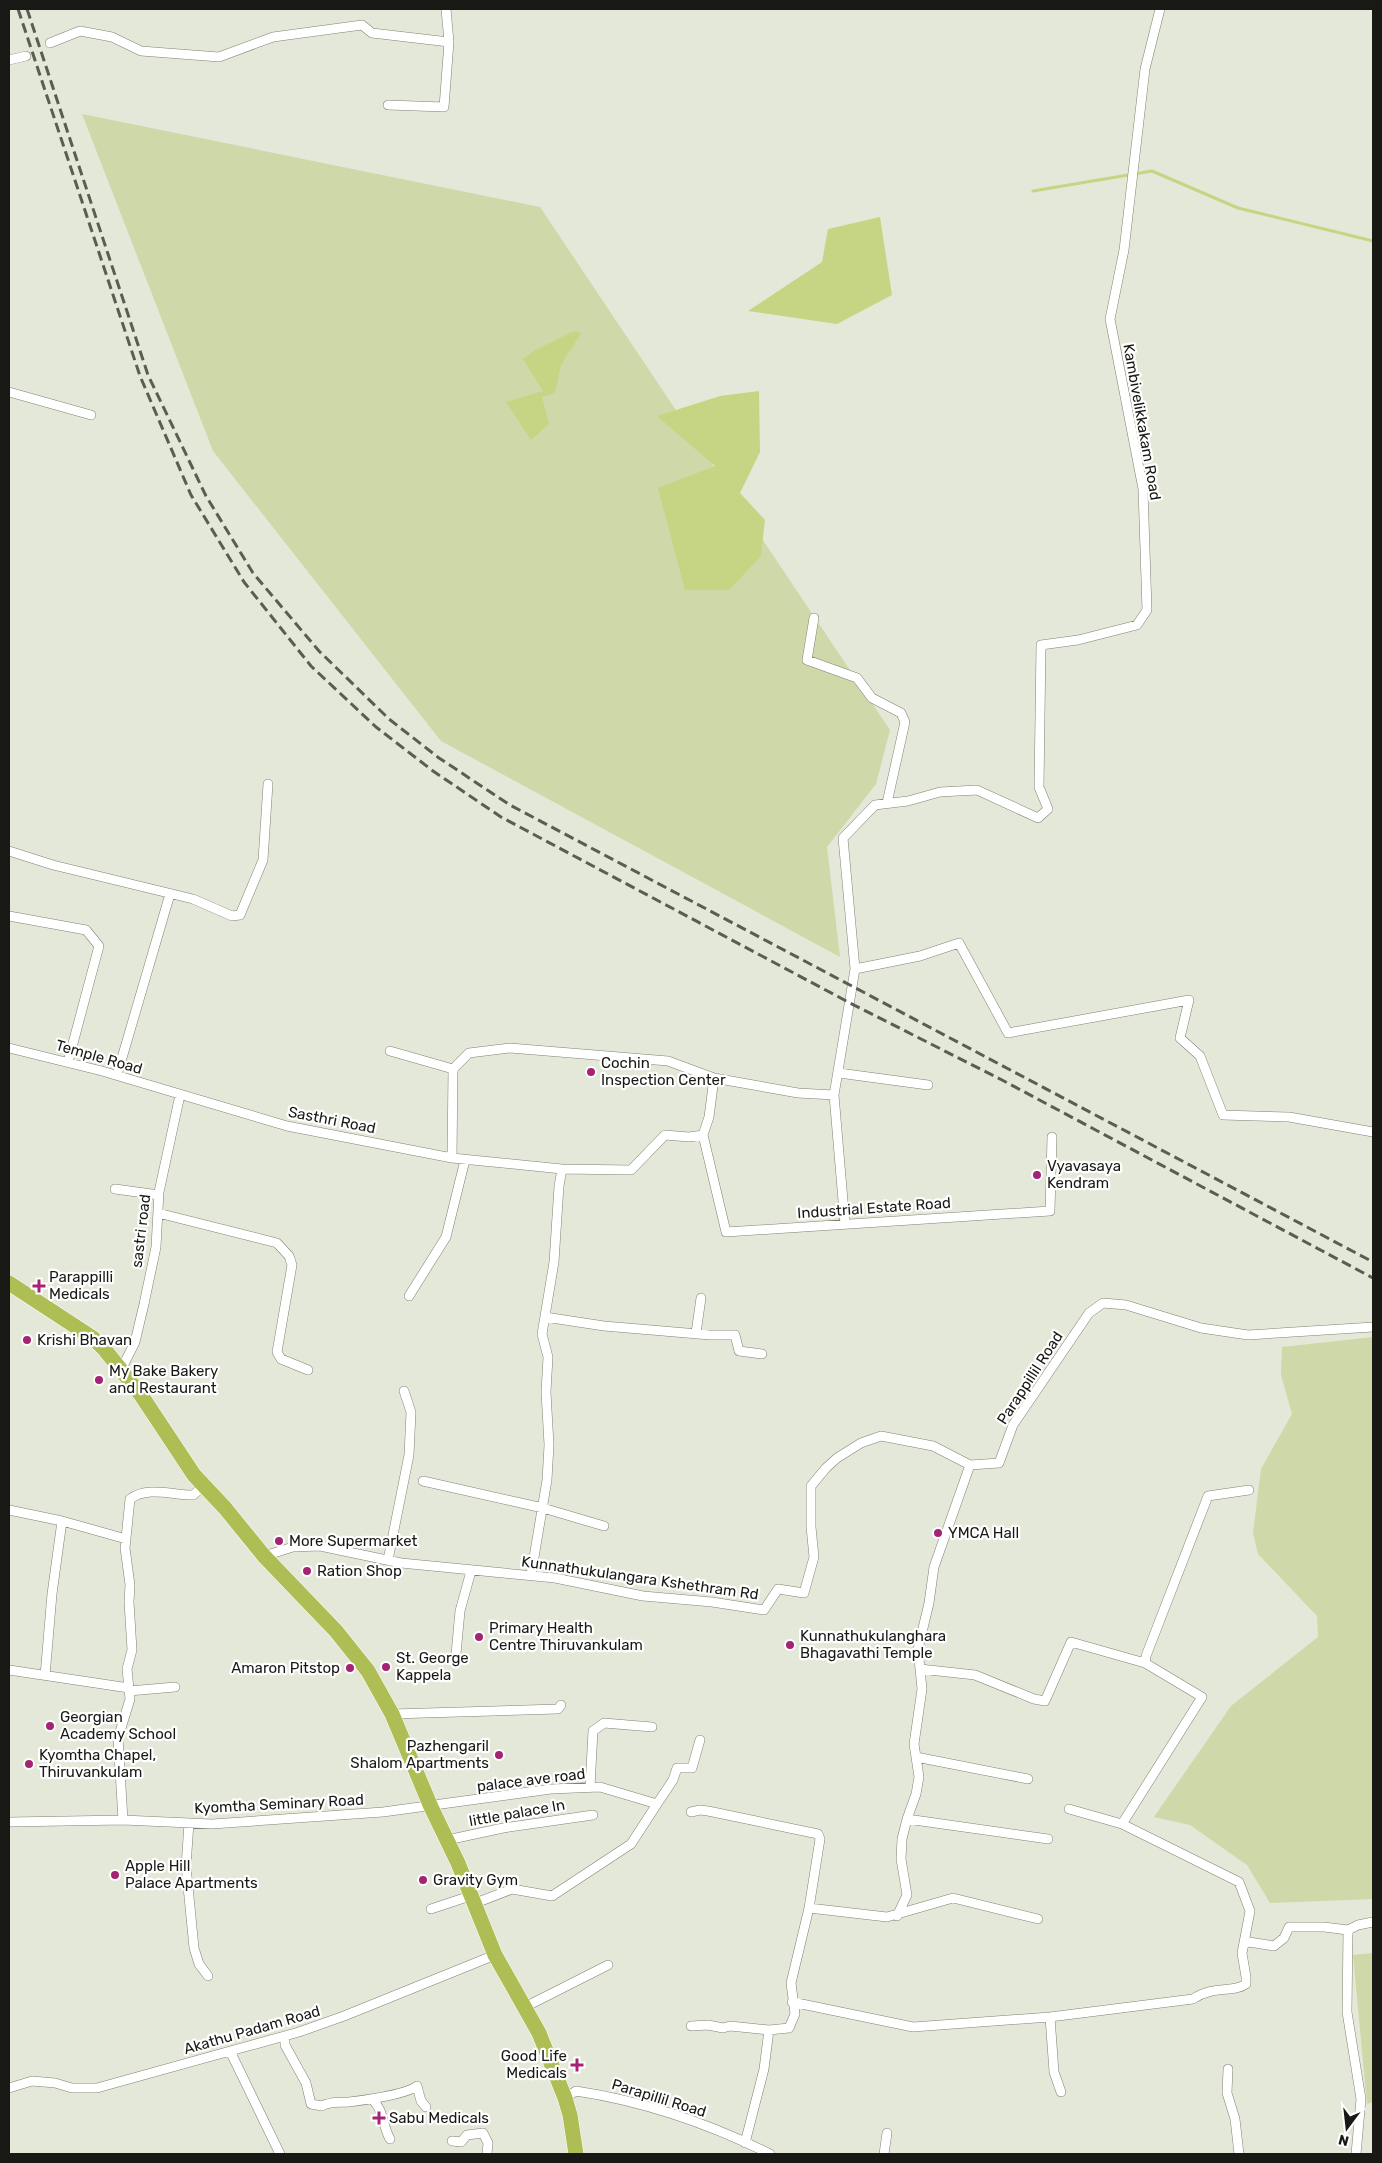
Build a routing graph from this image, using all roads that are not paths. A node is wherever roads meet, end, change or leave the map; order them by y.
1 (446, 9) edge
2 (1160, 9) edge
3 (449, 42) junction
4 (50, 44) dead end
5 (26, 56) dead end
6 (9, 60) edge
7 (388, 105) dead end
8 (9, 392) edge
9 (91, 415) dead end
10 (814, 618) dead end
11 (268, 784) dead end
12 (887, 803) junction
13 (9, 851) edge
14 (170, 894) junction
15 (9, 916) edge
16 (855, 969) junction
17 (9, 1048) edge
18 (390, 1051) dead end
19 (68, 1062) junction
20 (453, 1069) junction
21 (839, 1073) junction
22 (117, 1076) junction
23 (714, 1078) junction
24 (928, 1086) dead end
25 (180, 1095) junction
26 (834, 1095) junction
27 (1373, 1132) edge
28 (702, 1135) junction
29 (1052, 1137) dead end
30 (452, 1158) junction
31 (465, 1160) junction
32 (562, 1169) junction
33 (114, 1190) dead end
34 (159, 1196) junction
35 (158, 1213) junction
36 (845, 1224) junction
37 (9, 1283) edge
38 (409, 1296) dead end
39 (701, 1298) dead end
40 (545, 1317) junction
41 (1373, 1327) edge
42 (696, 1333) junction
43 (762, 1354) dead end
44 (122, 1368) junction
45 (308, 1370) dead end
46 (404, 1391) dead end
47 (970, 1465) junction
48 (423, 1481) dead end
49 (204, 1486) junction
50 (1249, 1490) dead end
51 (543, 1508) junction
52 (9, 1510) edge
53 (62, 1521) junction
54 (604, 1526) dead end
55 (126, 1538) junction
56 (264, 1556) junction
57 (388, 1560) junction
58 (471, 1570) junction
59 (531, 1576) junction
60 (456, 1654) dead end
61 (1145, 1663) junction
62 (920, 1669) junction
63 (9, 1670) edge
64 (45, 1676) junction
65 (175, 1687) dead end
66 (129, 1690) junction
67 (561, 1705) dead end
68 (392, 1714) junction
69 (652, 1727) dead end
70 (700, 1740) dead end
71 (916, 1757) junction
72 (1028, 1779) dead end
73 (590, 1787) junction
74 (657, 1804) junction
75 (431, 1807) junction
76 (1070, 1809) dead end
77 (691, 1812) dead end
78 (593, 1815) dead end
79 (907, 1819) junction
80 (123, 1820) junction
81 (9, 1822) edge
82 (189, 1823) junction
83 (1122, 1824) junction
84 (1048, 1839) dead end
85 (447, 1840) junction
86 (472, 1900) junction
87 (809, 1908) junction
88 (431, 1909) dead end
89 (897, 1916) junction
90 (1038, 1919) dead end
91 (1373, 1922) edge
92 (1348, 1930) junction
93 (1244, 1944) junction
94 (495, 1954) junction
95 (608, 1965) dead end
96 (208, 1976) dead end
97 (792, 2002) junction
98 (526, 2007) junction
99 (1050, 2017) junction
100 (691, 2026) dead end
101 (769, 2030) junction
102 (285, 2036) junction
103 (230, 2051) junction
104 (1228, 2069) dead end
105 (9, 2088) edge
106 (1061, 2092) dead end
107 (372, 2098) junction
108 (564, 2098) junction
109 (426, 2107) dead end
110 (887, 2133) dead end
111 (390, 2139) dead end
112 (452, 2141) dead end
113 (745, 2143) junction
114 (280, 2154) edge
115 (487, 2154) edge
116 (576, 2154) edge
117 (770, 2154) edge
118 (884, 2154) edge
119 (1239, 2154) edge
120 (1356, 2154) edge

1 - 3 street
2 - 12 street, Kambivelikkakam Road
3 - 4 street
3 - 7 street
5 - 6 street
8 - 9 street
10 - 12 street
11 - 14 street
12 - 16 street, Kambivelikkakam Road
13 - 14 street
14 - 22 street
15 - 19 street
16 - 21 street, Kambivelikkakam Road
16 - 27 street
17 - 19 street, Temple Road
18 - 20 street
19 - 22 street, Temple Road
20 - 23 street
20 - 30 street
21 - 24 street
21 - 26 street, Kambivelikkakam Road
22 - 25 street, Temple Road
23 - 26 street
23 - 28 street
25 - 30 street, Sasthri Road
25 - 34 street, sastri road
26 - 36 street, Kambivelikkakam Road
28 - 32 street, Sasthri Road
28 - 36 street, Industrial Estate Road
29 - 36 street, Industrial Estate Road
30 - 31 street, Sasthri Road
31 - 32 street, Sasthri Road
31 - 38 street
32 - 40 street
33 - 34 street
34 - 35 street, sastri road
35 - 44 street, sastri road
35 - 45 street
37 - 44 highway
39 - 42 street
40 - 42 street
40 - 51 street
41 - 47 street, Parappillil Road
42 - 43 street
44 - 49 highway
46 - 57 street
47 - 59 street, Kunnathukulangara Kshethram Rd
47 - 62 street
48 - 51 street
49 - 55 street
49 - 56 highway
50 - 61 street
51 - 54 street
51 - 59 street
52 - 53 street
53 - 55 street
53 - 64 street
55 - 66 street
56 - 57 street, Kunnathukulangara Kshethram Rd
56 - 68 highway
57 - 58 street, Kunnathukulangara Kshethram Rd
58 - 59 street, Kunnathukulangara Kshethram Rd
58 - 60 street
61 - 62 street
61 - 83 street
62 - 71 street
63 - 64 street
64 - 66 street
65 - 66 street
66 - 80 street
67 - 68 street
68 - 75 highway
69 - 73 street
70 - 74 street
71 - 72 street
71 - 79 street
73 - 74 street, palace ave road
73 - 75 street, palace ave road
74 - 86 street
75 - 82 street, Kyomtha Seminary Road
75 - 85 highway
76 - 83 street
77 - 87 street
78 - 85 street, little palace ln
79 - 84 street
79 - 89 street
80 - 81 street, Kyomtha Seminary Road
80 - 82 street, Kyomtha Seminary Road
82 - 96 street
83 - 93 street
85 - 86 highway
86 - 88 street
86 - 94 highway
87 - 89 street
87 - 97 street
89 - 90 street
91 - 92 street
92 - 93 street
92 - 120 street
93 - 99 street
94 - 98 highway
94 - 102 street, Akathu Padam Road
95 - 98 street
97 - 99 street
97 - 101 street
98 - 108 highway
99 - 106 street
100 - 101 street
101 - 113 street
102 - 103 street, Akathu Padam Road
102 - 107 street
103 - 105 street, Akathu Padam Road
103 - 114 street
104 - 119 street
107 - 109 street
107 - 111 street
108 - 113 street, Parapillil Road
108 - 116 highway
110 - 118 street
112 - 115 street
113 - 117 street, Parapillil Road

